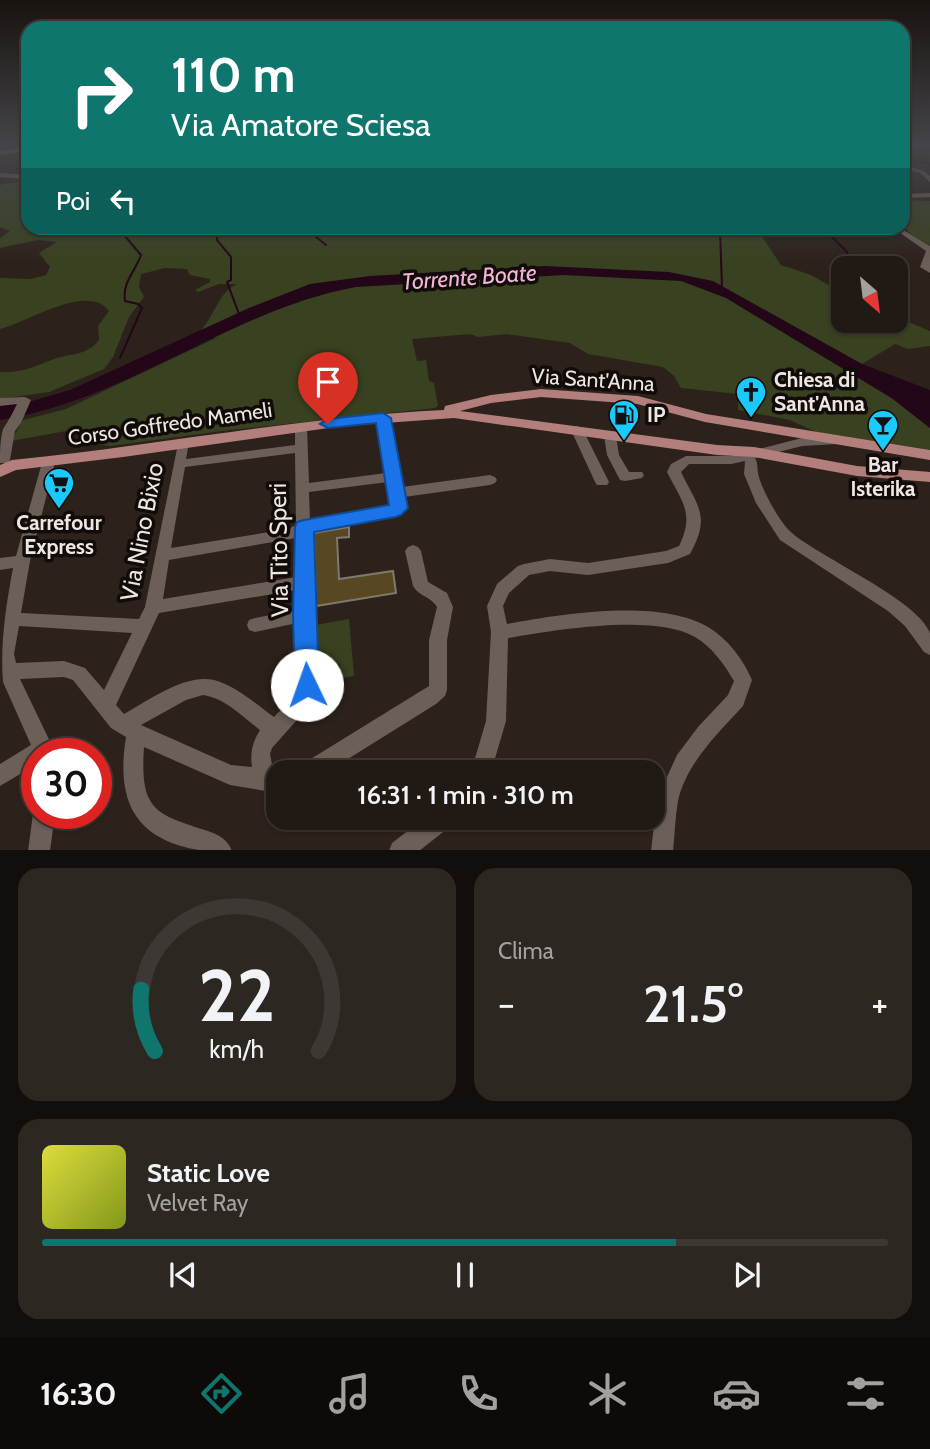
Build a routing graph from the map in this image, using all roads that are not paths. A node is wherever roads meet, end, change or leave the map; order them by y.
1 (910, 195) edge
2 (930, 195) edge
3 (907, 235) edge
4 (930, 270) edge
5 (0, 402) edge
6 (468, 411) junction
7 (383, 418) junction
8 (9, 425) edge
9 (301, 427) junction
10 (577, 430) junction
11 (611, 436) junction
12 (183, 442) junction
13 (802, 442) junction
14 (844, 442) junction
15 (302, 448) junction
16 (930, 455) edge
17 (753, 457) junction
18 (731, 460) joint
19 (802, 461) junction
20 (48, 462) junction
21 (179, 464) junction
22 (4, 465) edge
23 (638, 475) dead end
24 (393, 477) junction
25 (930, 477) edge
26 (490, 480) dead end
27 (602, 482) dead end
28 (302, 488) junction
29 (396, 493) junction
30 (395, 511) joint
31 (304, 527) junction
32 (413, 551) dead end
33 (164, 555) junction
34 (22, 561) junction
35 (0, 564) edge
36 (305, 582) junction
37 (153, 607) junction
38 (304, 615) junction
39 (12, 619) junction
40 (255, 625) dead end
41 (145, 627) junction
42 (500, 632) junction
43 (930, 647) edge
44 (8, 669) junction
45 (106, 706) junction
46 (273, 728) junction
47 (129, 729) junction
48 (39, 738) edge
49 (328, 760) edge
50 (484, 760) edge
51 (21, 764) edge
52 (266, 772) edge
53 (0, 776) edge
54 (266, 780) edge
55 (42, 829) edge
56 (427, 830) edge
57 (39, 850) edge
58 (221, 850) edge
59 (401, 850) edge
60 (662, 850) edge

1 - 2 street
3 - 4 street
5 - 8 street
6 - 7 main road, Corso Goffredo Mameli
6 - 10 main road
6 - 14 main road, Via Sant'Anna
7 - 9 main road, Corso Goffredo Mameli
7 - 24 street
8 - 22 street
9 - 12 main road, Corso Goffredo Mameli
9 - 15 street, Via Tito Speri
10 - 11 main road
10 - 27 street
11 - 17 main road
11 - 23 street
12 - 20 main road, Corso Goffredo Mameli
12 - 21 street, Via Nino Bixio
13 - 14 street
13 - 17 street
13 - 19 street
14 - 16 main road, Via Sant'Anna
15 - 21 street
15 - 28 street, Via Tito Speri
17 - 18 street
17 - 19 main road
17 - 43 street
18 - 42 street
19 - 25 main road
20 - 22 main road, Corso Goffredo Mameli
20 - 34 street
21 - 33 street, Via Nino Bixio
24 - 28 street
24 - 29 street
26 - 29 street
28 - 31 street, Via Tito Speri
29 - 30 street
30 - 31 street
31 - 33 street
31 - 36 street, Via Tito Speri
32 - 49 street
33 - 37 street, Via Nino Bixio
34 - 35 street
34 - 39 street
36 - 37 street
36 - 38 street, Via Tito Speri
37 - 41 street, Via Nino Bixio
38 - 40 street
38 - 46 street, Via Tito Speri
39 - 41 street
39 - 44 street
41 - 45 street, Via Nino Bixio
42 - 50 street
42 - 60 street
44 - 45 street
44 - 48 street
45 - 47 street
46 - 47 street
46 - 52 street, Via Tito Speri
47 - 54 street
47 - 58 street
51 - 53 street
55 - 57 street
56 - 59 street

